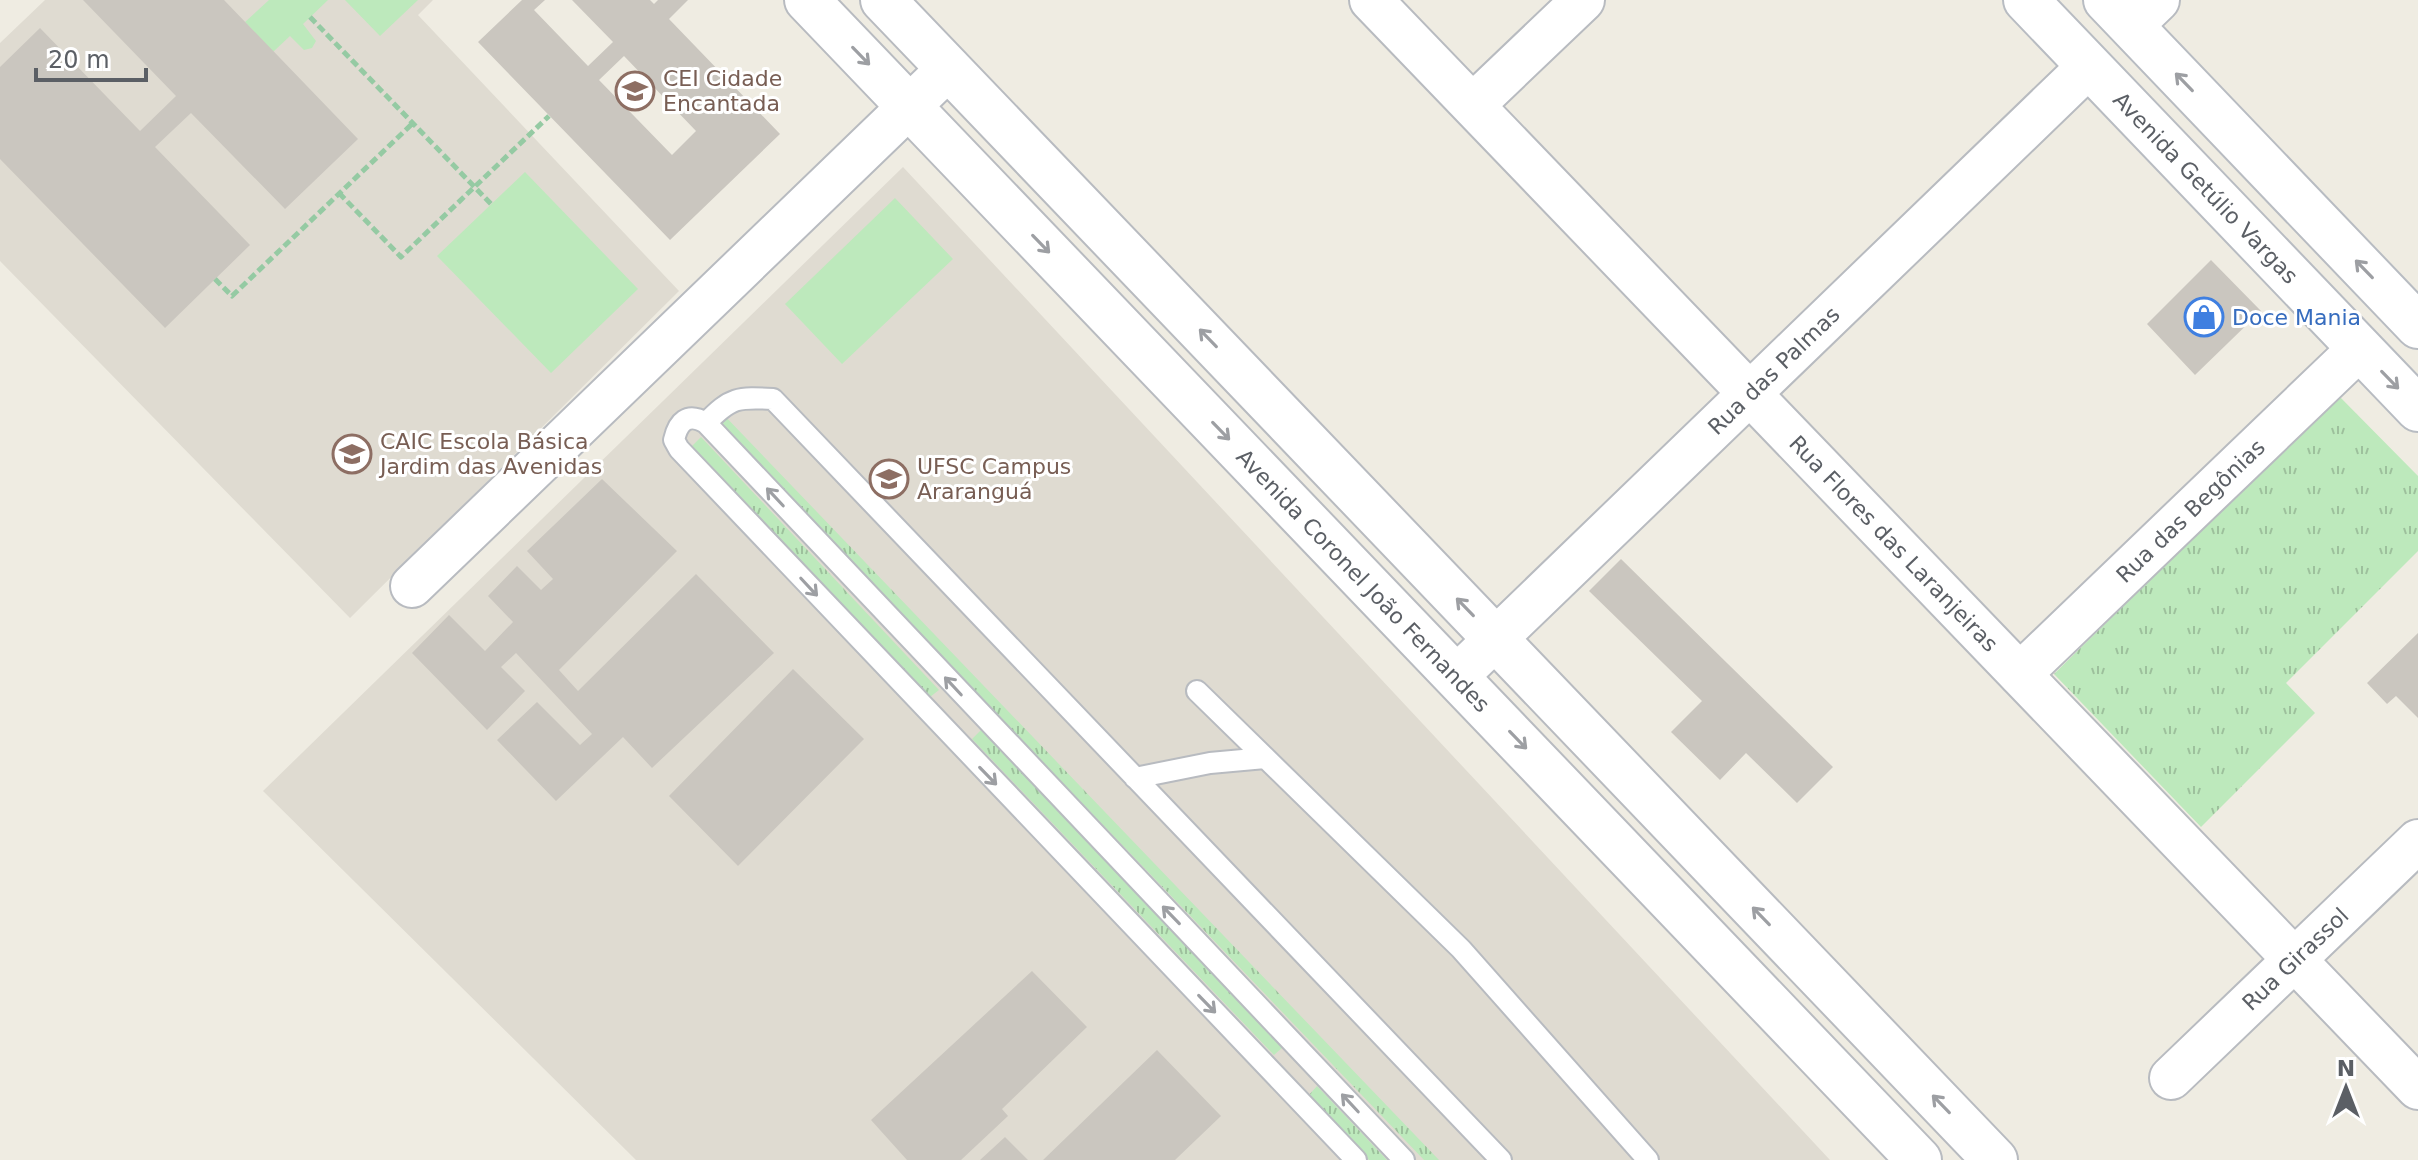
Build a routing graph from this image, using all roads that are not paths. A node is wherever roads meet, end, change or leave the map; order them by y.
1 (807, 0) edge
2 (883, 0) edge
3 (1371, 0) edge
4 (1583, 0) edge
5 (2026, 0) edge
6 (2131, 9) edge
7 (2089, 66) junction
8 (949, 68) junction
9 (1473, 105) junction
10 (909, 107) junction
11 (2412, 308) edge
12 (2360, 348) junction
13 (1750, 394) junction
14 (2418, 409) edge
15 (706, 423) junction
16 (412, 586) dead end
17 (1496, 639) junction
18 (2020, 674) junction
19 (1457, 676) junction
20 (1197, 691) dead end
21 (985, 720) junction
22 (958, 744) junction
23 (1265, 758) junction
24 (1135, 778) junction
25 (2418, 841) edge
26 (2294, 960) junction
27 (1302, 1052) junction
28 (1276, 1077) junction
29 (2171, 1078) dead end
30 (2418, 1088) edge
31 (1356, 1160) edge
32 (1404, 1160) edge
33 (1501, 1160) edge
34 (1648, 1160) edge
35 (1919, 1160) edge
36 (1995, 1160) edge

1 -> 10 street, Avenida Coronel João Fernandes
2 - 8 street
3 - 9 street, Rua Flores das Laranjeiras
4 - 9 street
5 - 7 street, Avenida Getúlio Vargas
11 -> 6 street
7 - 12 street, Avenida Getúlio Vargas
7 - 13 street, Rua das Palmas
8 - 10 street
17 -> 8 street
9 - 13 street, Rua Flores das Laranjeiras
10 - 16 street
10 -> 19 street, Avenida Coronel João Fernandes
12 -> 14 street, Avenida Getúlio Vargas
12 - 18 street, Rua das Begônias
13 - 17 street, Rua das Palmas
13 - 18 street, Rua Flores das Laranjeiras
21 -> 15 lane
15 -> 22 lane
15 - 24 lane
17 - 19 street, Rua das Palmas
36 -> 17 street
18 - 26 street, Rua Flores das Laranjeiras
19 -> 35 street, Avenida Coronel João Fernandes
20 - 23 lane
21 - 22 lane
27 -> 21 lane
22 -> 28 lane
23 - 24 lane
23 - 34 lane
24 - 33 lane
25 - 26 street, Rua Girassol
26 - 29 street, Rua Girassol
26 - 30 street, Rua Flores das Laranjeiras
27 - 28 lane
32 -> 27 lane
28 - 31 lane

